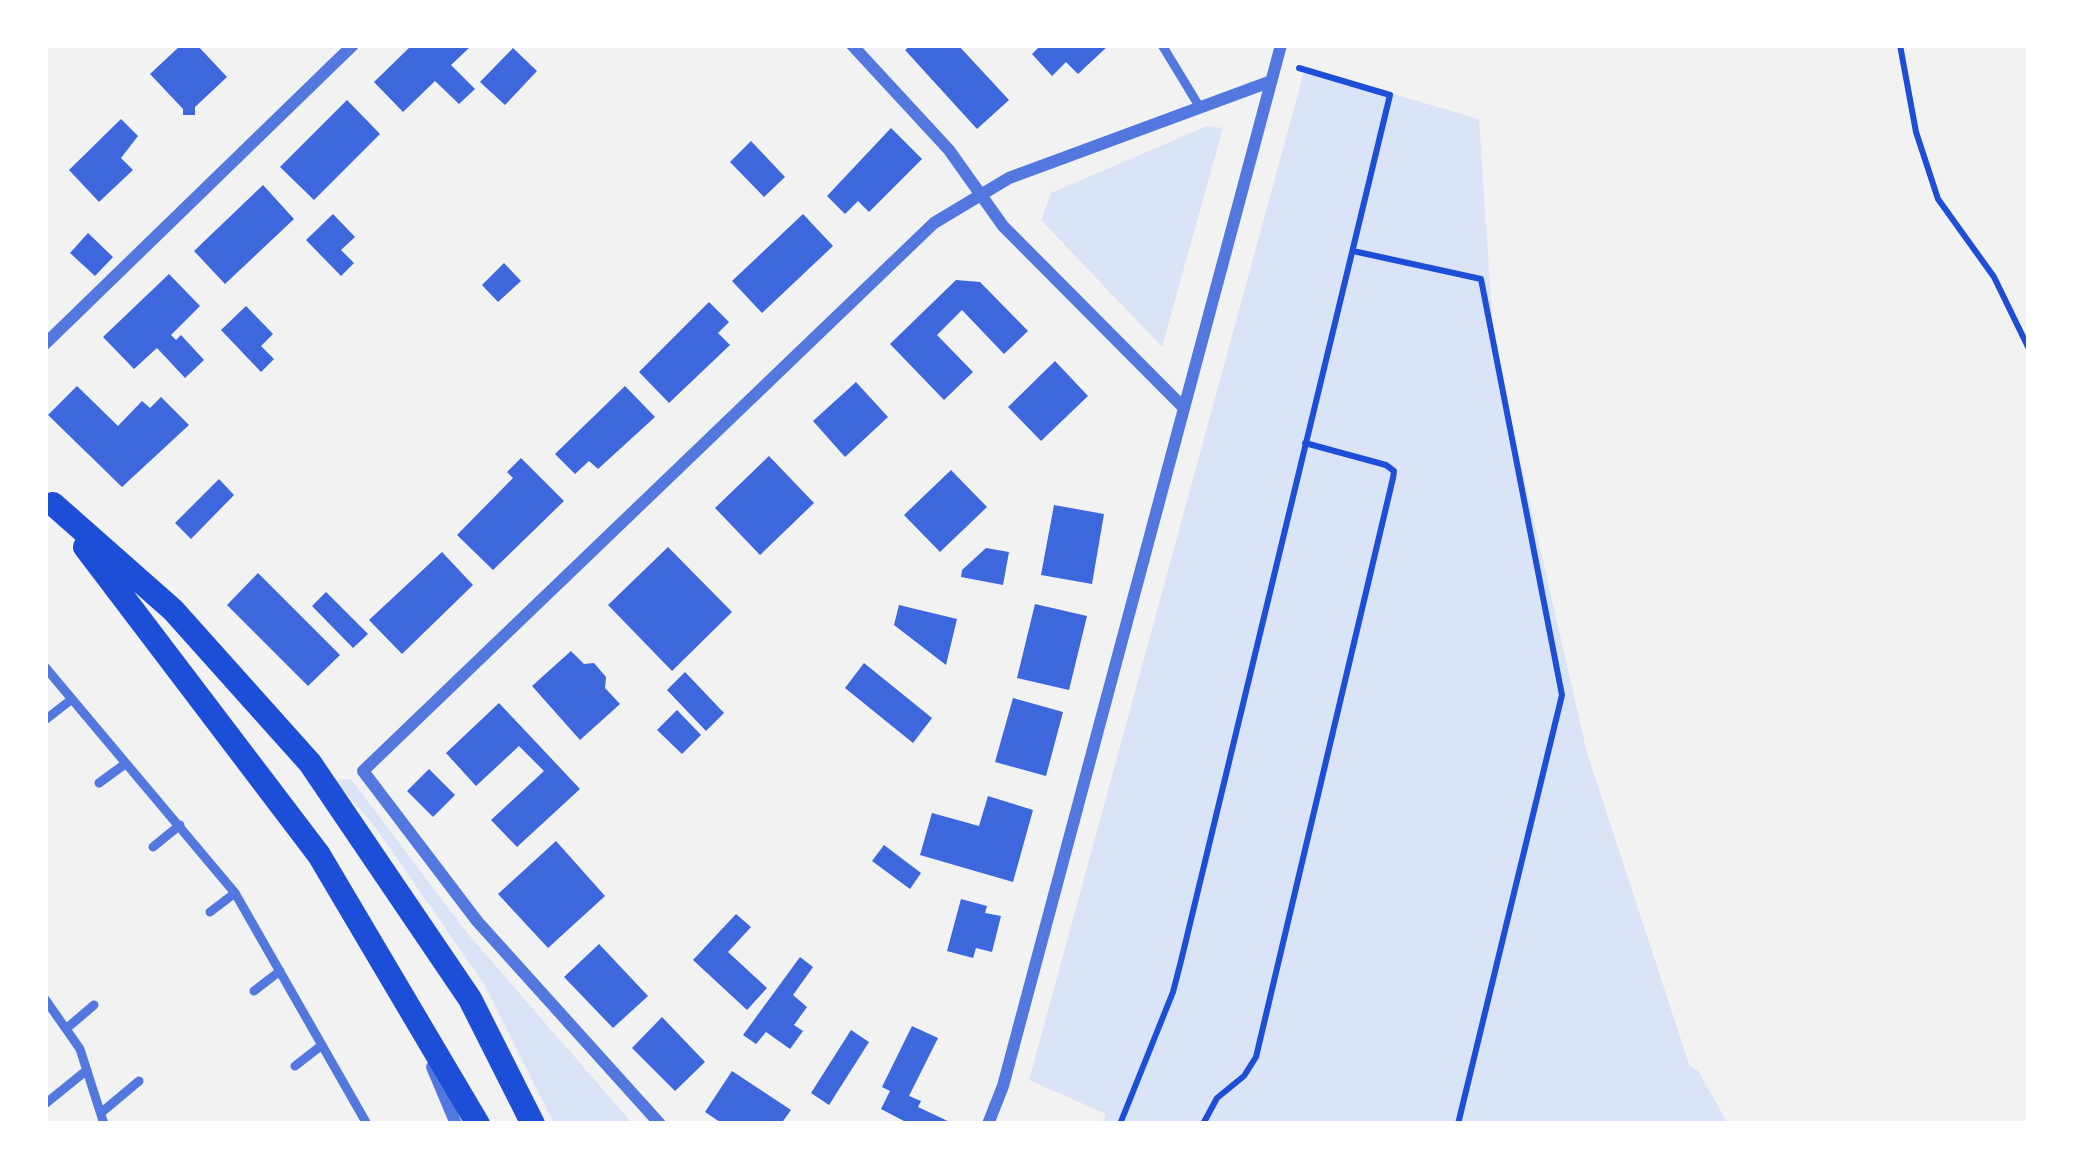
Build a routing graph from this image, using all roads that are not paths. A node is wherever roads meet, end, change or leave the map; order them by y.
1 (353, 45) edge
2 (852, 45) edge
3 (1162, 45) edge
4 (1281, 45) edge
5 (1269, 82) junction
6 (1199, 106) junction
7 (976, 194) junction
8 (45, 344) edge
9 (1182, 406) junction
10 (49, 499) edge
11 (45, 667) edge
12 (72, 699) junction
13 (45, 720) edge
14 (125, 764) junction
15 (100, 784) dead end
16 (179, 825) junction
17 (153, 847) dead end
18 (235, 893) junction
19 (210, 912) dead end
20 (280, 971) junction
21 (398, 983) junction
22 (254, 991) dead end
23 (45, 999) edge
24 (94, 1005) dead end
25 (67, 1028) junction
26 (322, 1045) junction
27 (296, 1066) dead end
28 (87, 1070) junction
29 (139, 1081) dead end
30 (45, 1104) edge
31 (103, 1118) edge
32 (367, 1124) edge
33 (456, 1124) edge
34 (478, 1124) edge
35 (533, 1124) edge
36 (660, 1124) edge
37 (988, 1124) edge

1 - 8 street
2 - 7 street
3 - 6 lane
4 - 5 street
5 - 6 street
5 - 9 street
6 - 7 street
7 - 9 street
7 - 36 street
9 - 37 street
10 - 21 main road
10 - 35 main road
11 - 12 lane
12 - 13 lane
12 - 14 lane
14 - 15 lane
14 - 16 lane
16 - 17 lane
16 - 18 lane
18 - 19 lane
18 - 20 lane
20 - 22 lane
20 - 26 lane
21 - 33 street
21 - 34 main road
23 - 25 lane
24 - 25 lane
25 - 28 lane
26 - 27 lane
26 - 32 lane
28 - 30 lane
28 - 31 lane
29 - 31 lane

